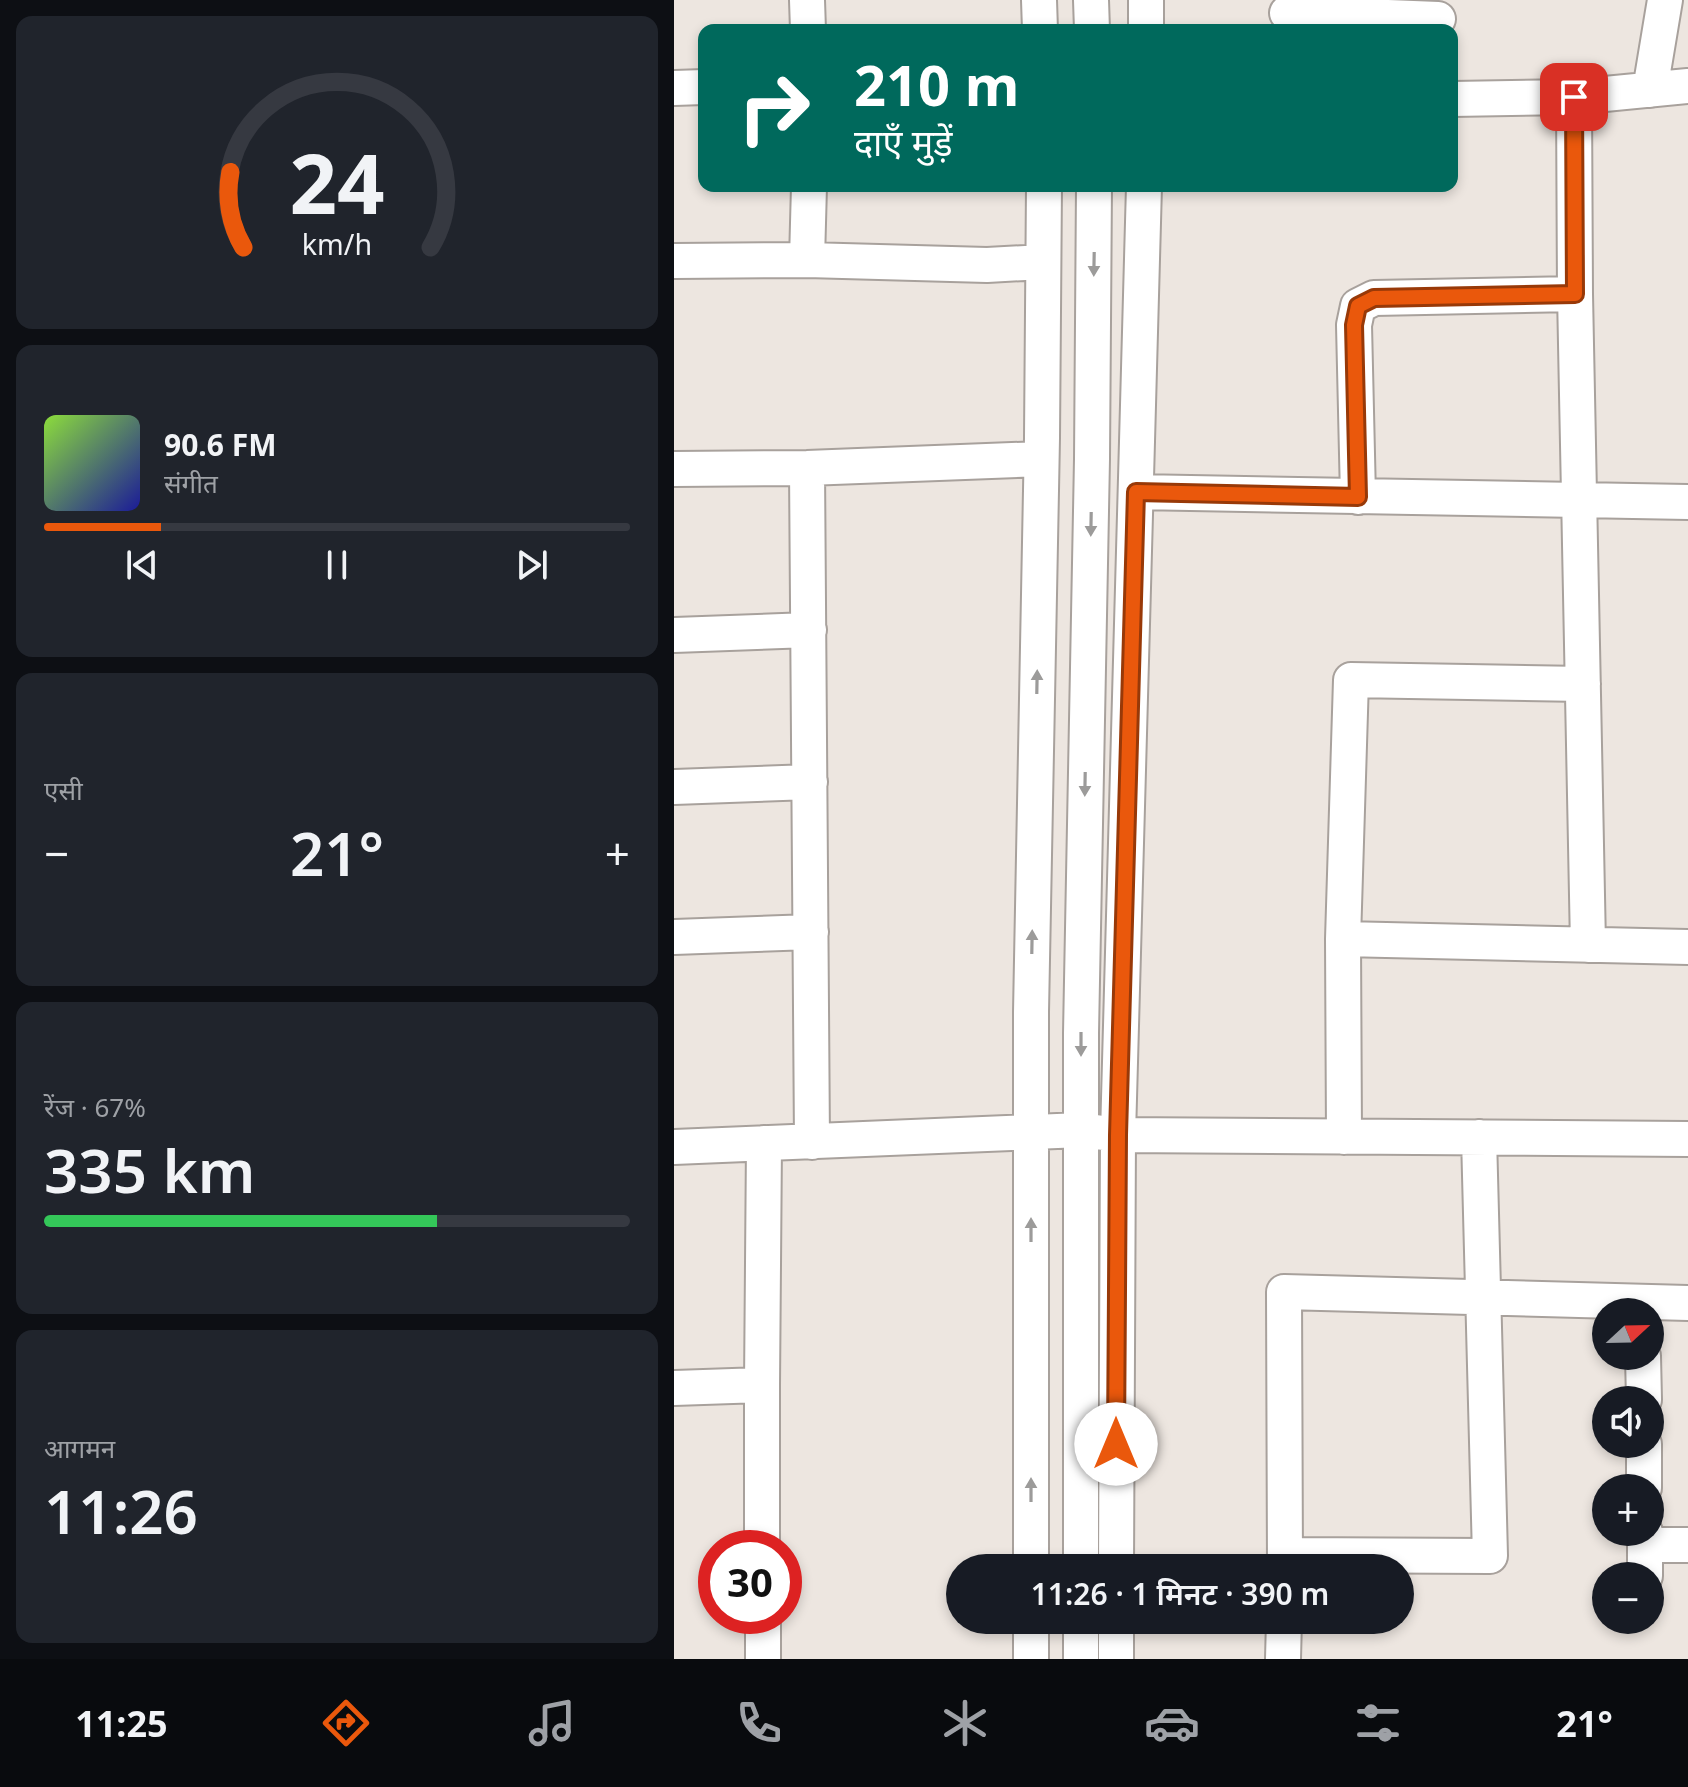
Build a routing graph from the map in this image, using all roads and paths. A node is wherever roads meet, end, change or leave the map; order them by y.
1 (807, 0) edge
2 (1039, 0) edge
3 (1091, 0) edge
4 (1146, 0) edge
5 (1665, 0) edge
6 (1357, 8) edge
7 (1287, 14) edge
8 (1439, 16) edge
9 (808, 24) edge
10 (1040, 24) edge
11 (1092, 24) edge
12 (1146, 24) edge
13 (1688, 86) edge
14 (698, 87) edge
15 (674, 88) edge
16 (1650, 90) junction
17 (1574, 97) junction
18 (1458, 99) edge
19 (809, 192) edge
20 (1044, 192) edge
21 (1094, 192) edge
22 (1144, 192) edge
23 (807, 260) junction
24 (674, 261) edge
25 (1043, 262) junction
26 (1575, 294) junction
27 (1041, 459) junction
28 (807, 468) junction
29 (674, 469) edge
30 (1136, 492) junction
31 (1358, 497) junction
32 (1579, 501) junction
33 (1688, 502) edge
34 (809, 630) junction
35 (674, 635) edge
36 (1583, 684) junction
37 (810, 782) junction
38 (674, 787) edge
39 (811, 932) junction
40 (674, 937) edge
41 (1343, 939) junction
42 (1588, 945) junction
43 (1688, 947) edge
44 (1081, 1130) junction
45 (1031, 1132) junction
46 (1118, 1135) junction
47 (1344, 1137) junction
48 (1479, 1137) junction
49 (1688, 1139) edge
50 (812, 1142) junction
51 (764, 1143) junction
52 (674, 1147) edge
53 (1484, 1296) junction
54 (1592, 1303) edge
55 (1688, 1303) edge
56 (1664, 1305) edge
57 (762, 1385) junction
58 (674, 1388) edge
59 (762, 1530) edge
60 (1688, 1545) edge
61 (1645, 1551) edge
62 (1031, 1554) edge
63 (1081, 1554) edge
64 (1116, 1554) edge
65 (1286, 1554) edge
66 (1414, 1558) edge
67 (763, 1634) edge
68 (1031, 1634) edge
69 (1081, 1634) edge
70 (1116, 1634) edge
71 (1284, 1634) edge
72 (763, 1659) edge
73 (1031, 1659) edge
74 (1081, 1659) edge
75 (1116, 1659) edge
76 (1283, 1659) edge

1 - 9 street
2 - 10 street
3 - 11 street
4 - 12 street
5 - 16 street
6 - 7 street
6 - 8 street
13 - 16 street
14 - 15 street
16 - 17 street
17 - 18 street
17 - 26 street
19 - 23 street
20 - 25 street
21 -> 44 street
22 - 30 street
23 - 24 street
23 - 25 street
25 - 27 street
26 - 31 street
26 - 32 street
27 - 28 street
45 -> 27 street
28 - 29 street
28 - 34 street
30 - 31 street
30 - 46 street
31 - 32 street
32 - 33 street
32 - 36 street
34 - 35 street
34 - 37 street
36 - 41 street
36 - 42 street
37 - 38 street
37 - 39 street
39 - 40 street
39 - 50 street
41 - 42 street
41 - 47 street
42 - 43 street
44 - 45 street
44 - 46 street
44 - 63 street
45 - 50 street
62 -> 45 street
46 - 47 street
46 - 64 street
47 - 48 street
48 - 49 street
48 - 53 street
50 - 51 street
51 - 52 street
51 - 57 street
53 - 54 street
53 - 65 street
53 - 66 street
55 - 56 street
57 - 58 street
57 - 59 street
60 - 61 street
67 - 72 street
68 - 73 street
69 - 74 street
70 - 75 street
71 - 76 street

